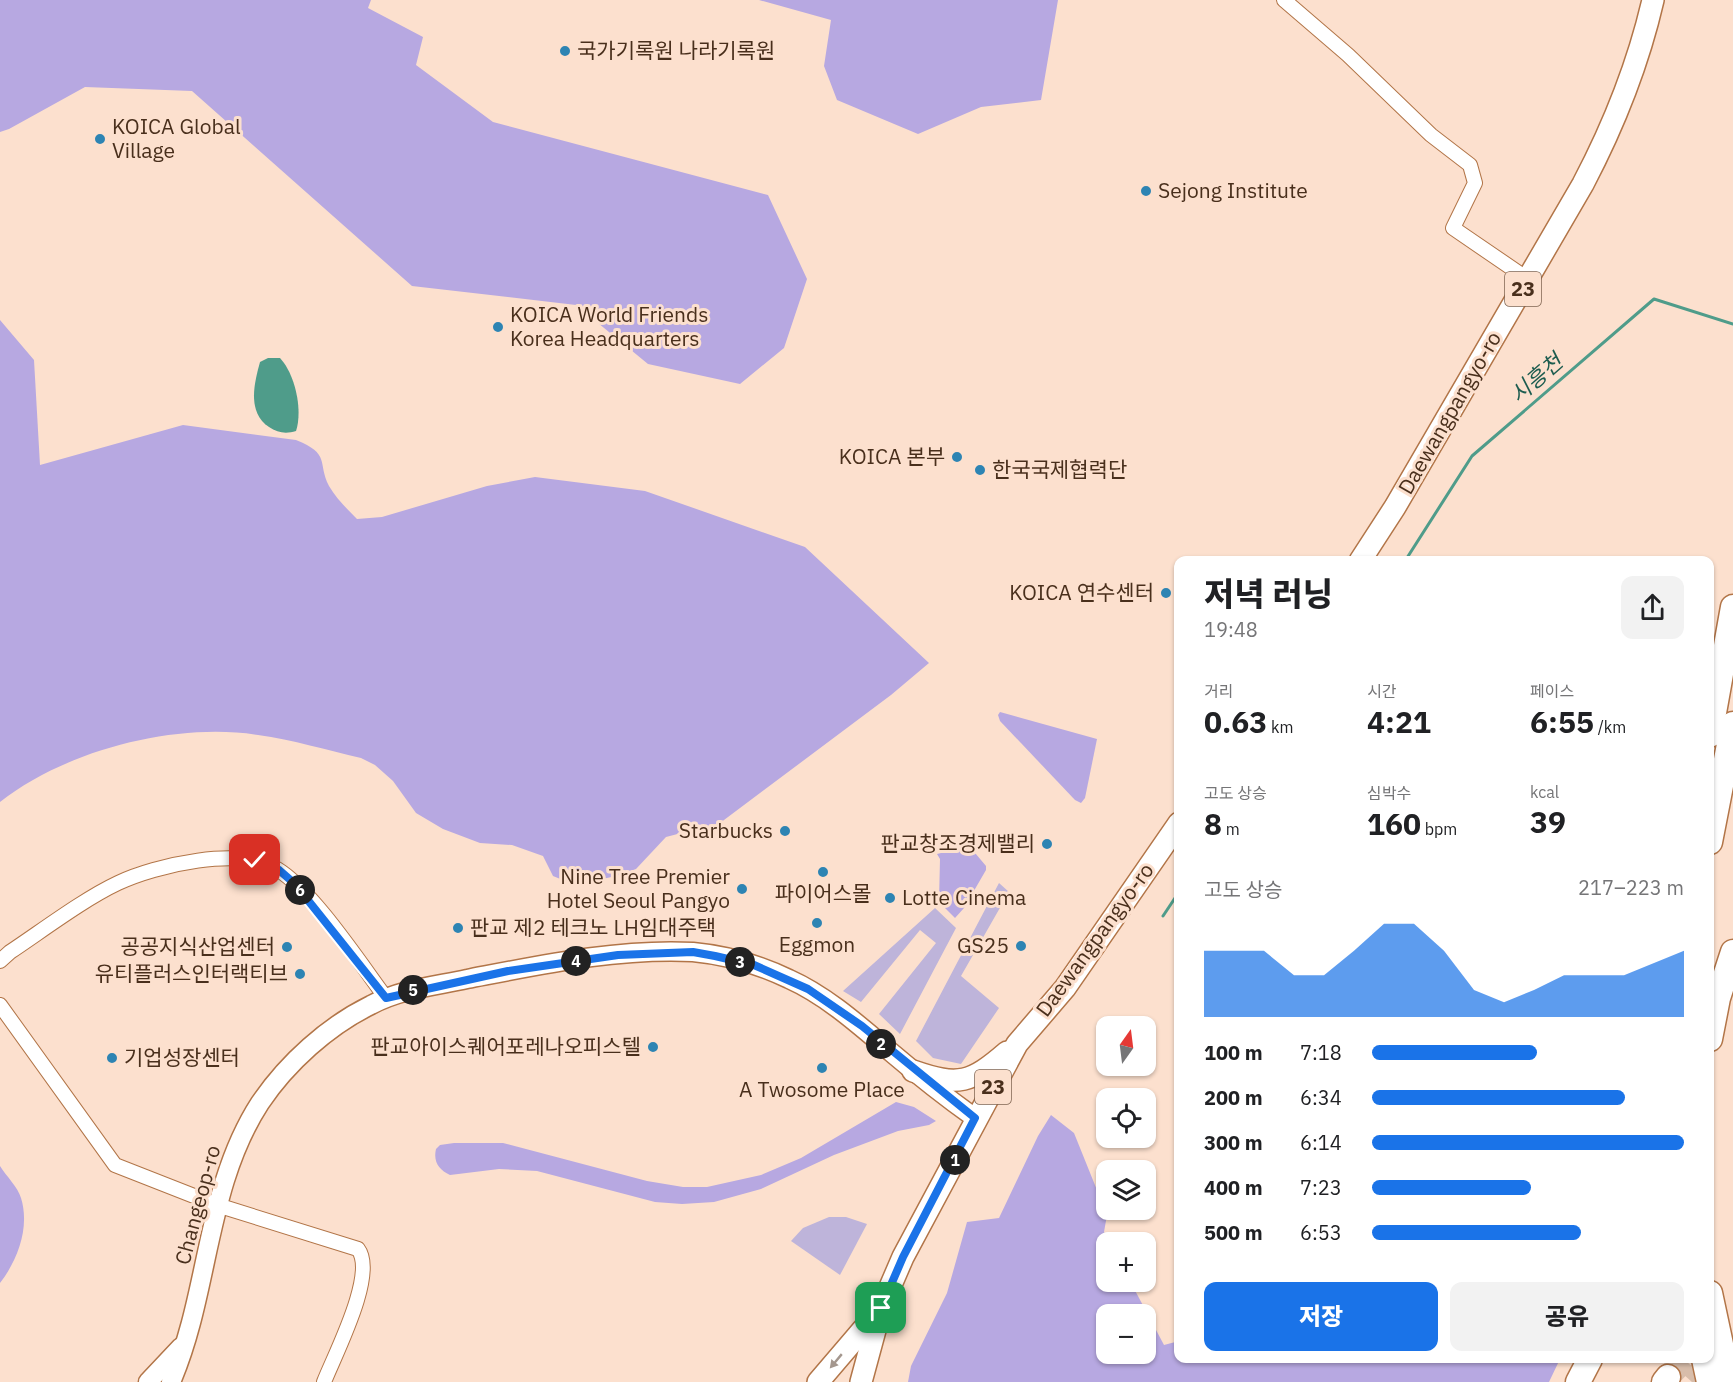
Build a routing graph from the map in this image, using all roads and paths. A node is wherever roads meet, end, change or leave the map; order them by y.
1 (1284, 0) edge
2 (1653, 0) edge
3 (1529, 280) junction
4 (1363, 556) edge
5 (1733, 607) edge
6 (1714, 713) edge
7 (1733, 724) edge
8 (1714, 821) edge
9 (1174, 829) edge
10 (1733, 952) edge
11 (0, 961) edge
12 (386, 998) junction
13 (0, 1005) edge
14 (1714, 1018) edge
15 (1017, 1044) junction
16 (913, 1071) junction
17 (975, 1118) junction
18 (217, 1205) junction
19 (881, 1308) junction
20 (1714, 1312) edge
21 (186, 1341) junction
22 (1588, 1363) edge
23 (1705, 1363) edge
24 (858, 1379) edge
25 (148, 1382) edge
26 (171, 1382) edge
27 (182, 1382) edge
28 (324, 1382) edge
29 (818, 1382) edge
30 (1578, 1382) edge
31 (1709, 1382) edge
32 (1729, 1382) edge

1 - 3 street
2 - 3 main road, Daewangpangyo-ro / 23
3 - 4 main road, Daewangpangyo-ro / 23
5 - 6 highway
7 - 8 highway
9 - 15 main road, Daewangpangyo-ro / 23
10 - 14 highway
11 - 12 street
12 - 16 street, Changeop-ro
12 - 18 street, Changeop-ro
13 - 18 street
15 - 16 main road
15 - 17 main road, Daewangpangyo-ro / 23
16 - 17 street, Changeop-ro
17 - 19 main road, Daewangpangyo-ro / 23
18 - 21 street, Changeop-ro
18 - 28 street
19 - 24 main road, Daewangpangyo-ro / 23
19 -> 29 main road
20 - 32 highway
21 - 25 street
21 - 26 street
21 - 27 street
22 - 30 highway
23 - 31 highway

